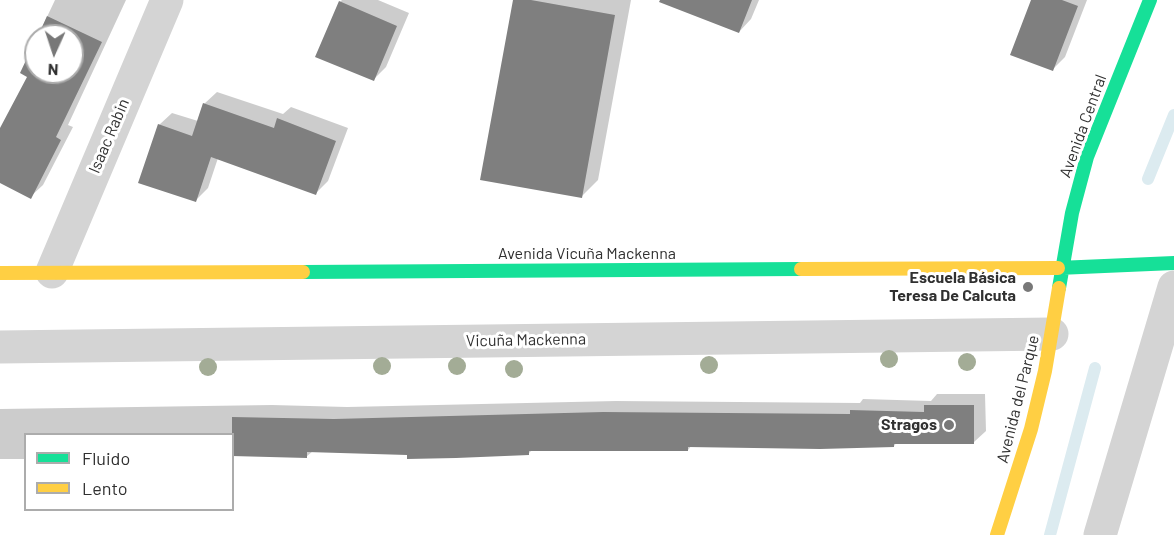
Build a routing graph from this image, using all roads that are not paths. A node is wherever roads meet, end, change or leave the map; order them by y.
1 (167, 0) edge
2 (1150, 0) edge
3 (1174, 263) edge
4 (1062, 268) junction
5 (52, 272) junction
6 (0, 273) edge
7 (1174, 287) edge
8 (1052, 334) junction
9 (0, 347) edge
10 (998, 535) edge
11 (1100, 535) edge

1 - 5 street, Isaac Rabin
2 - 4 main road, Avenida Central
3 - 4 main road, Avenida Vicuña Mackenna
4 - 5 main road, Avenida Vicuña Mackenna
4 - 8 main road, Avenida del Parque
5 - 6 main road, Avenida Vicuña Mackenna
7 - 11 street
8 - 9 street, Vicuña Mackenna
8 - 10 main road, Avenida del Parque

